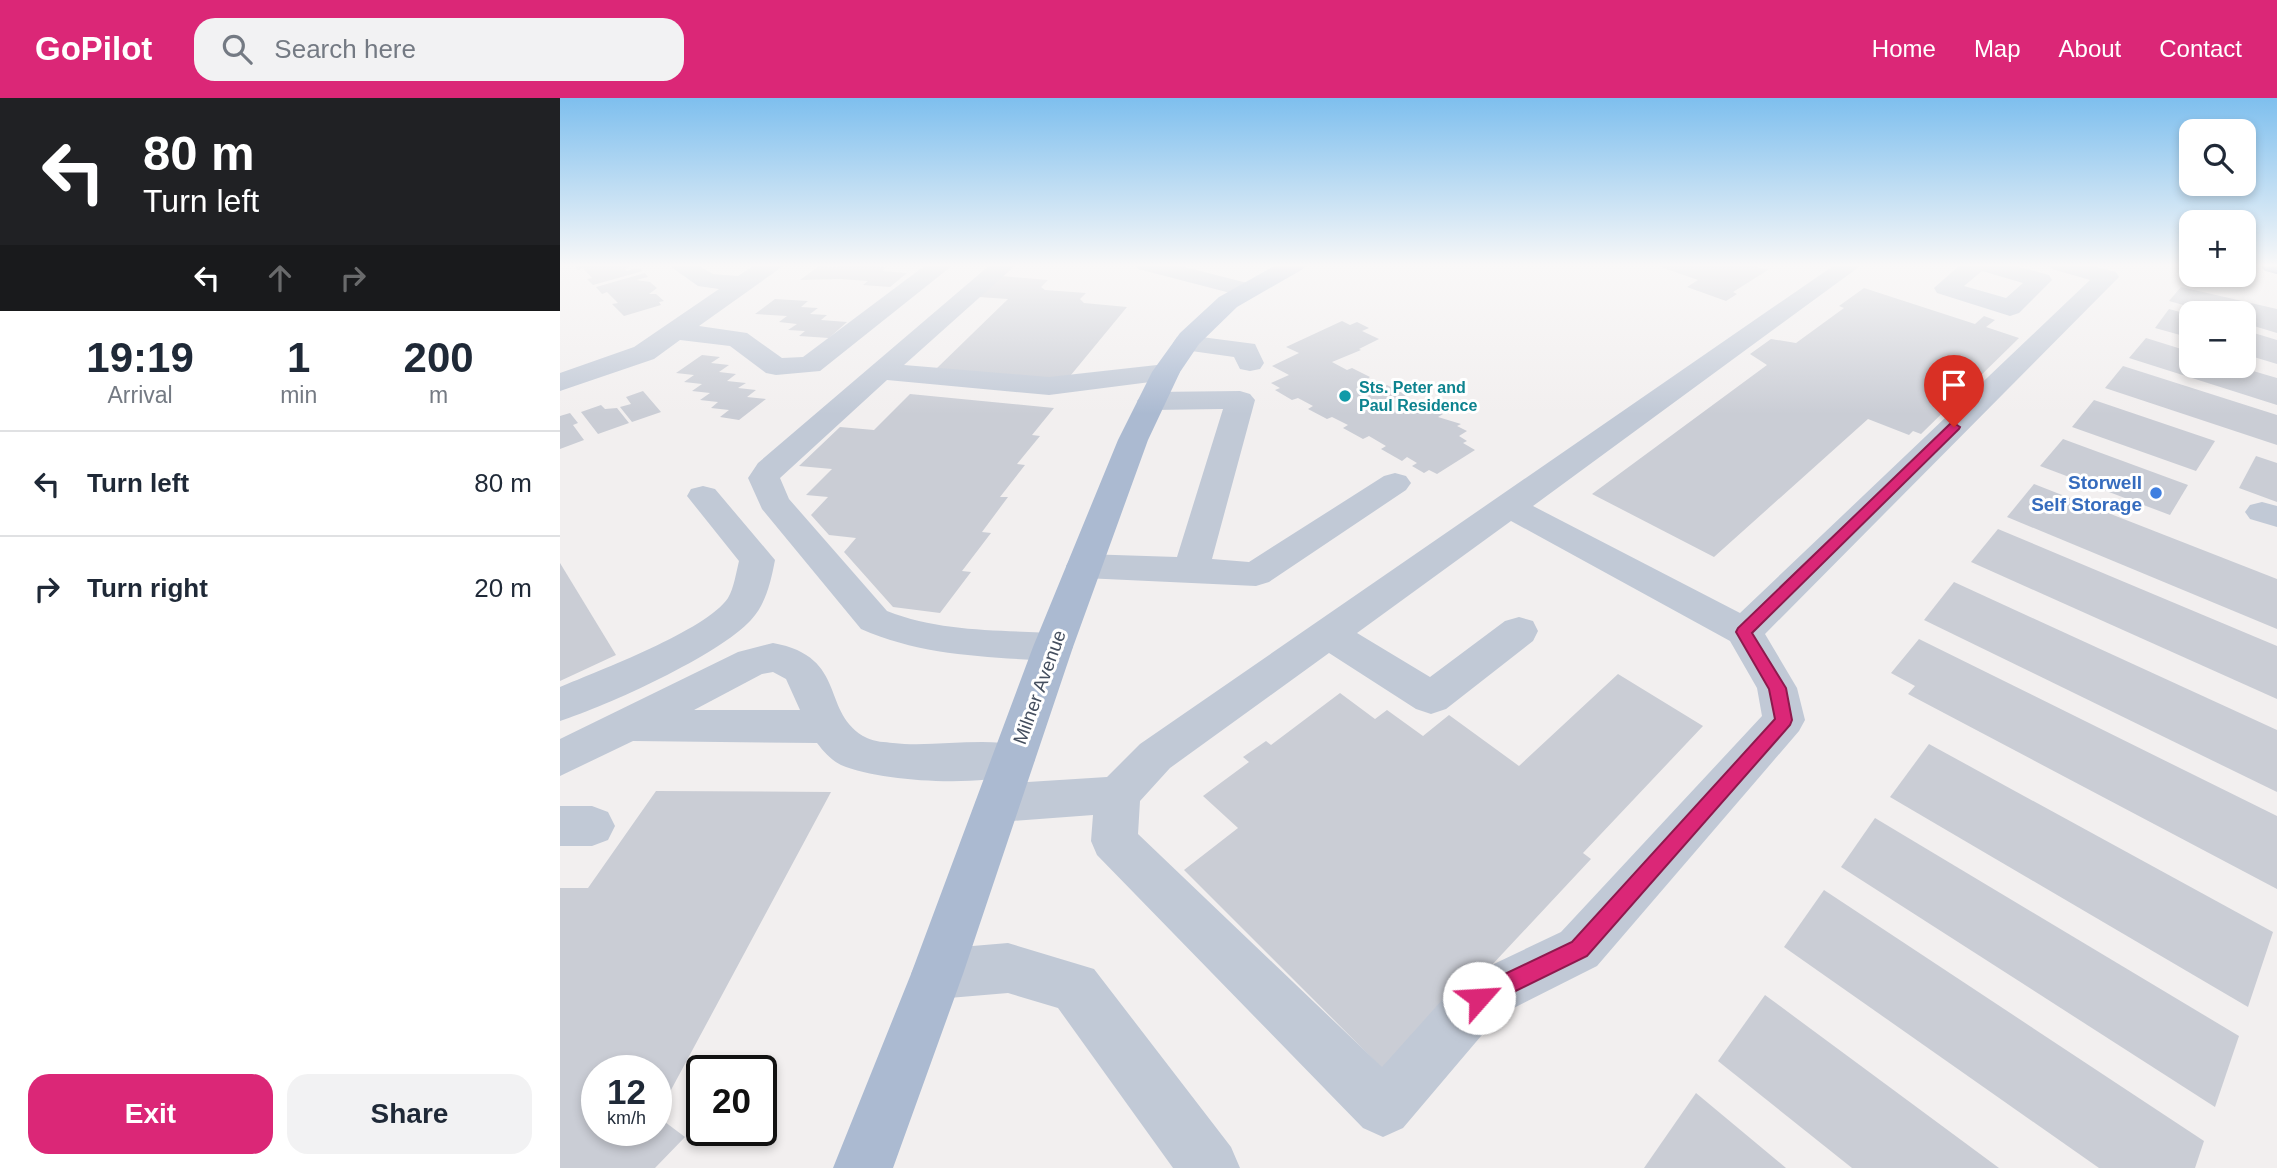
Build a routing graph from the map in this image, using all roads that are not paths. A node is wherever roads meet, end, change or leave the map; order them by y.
1 (700, 314) edge
2 (877, 314) edge
3 (947, 314) edge
4 (1218, 314) edge
5 (1780, 314) edge
6 (2069, 314) edge
7 (675, 331) junction
8 (880, 371) junction
9 (1168, 372) junction
10 (1246, 379) junction
11 (560, 382) edge
12 (1395, 483) dead end
13 (703, 496) dead end
14 (1507, 506) junction
15 (1084, 566) junction
16 (1191, 569) junction
17 (1519, 631) dead end
18 (1744, 632) junction
19 (1328, 634) junction
20 (1052, 647) junction
21 (560, 705) edge
22 (629, 726) junction
23 (830, 727) junction
24 (560, 759) edge
25 (1013, 760) junction
26 (1118, 795) junction
27 (998, 803) junction
28 (937, 974) junction
29 (863, 1168) edge
30 (1210, 1168) edge

1 - 7 street
2 - 7 street
3 - 8 street
4 - 9 main road, Milner Avenue
5 - 14 street
6 - 18 street
7 - 11 street
8 - 9 street
8 - 20 street
9 - 10 street
9 - 10 street
9 - 15 main road, Milner Avenue
10 - 16 street
12 - 16 street
13 - 21 street
14 - 18 street
14 - 19 street
15 - 16 street
15 - 20 main road, Milner Avenue
17 - 19 street
18 - 26 street
19 - 26 street
20 - 25 main road, Milner Avenue
22 - 23 street
22 - 23 street
22 - 24 street
23 - 25 street
25 - 27 main road, Milner Avenue
26 - 27 street
27 - 28 main road, Milner Avenue
28 - 29 main road, Milner Avenue
28 - 30 street

